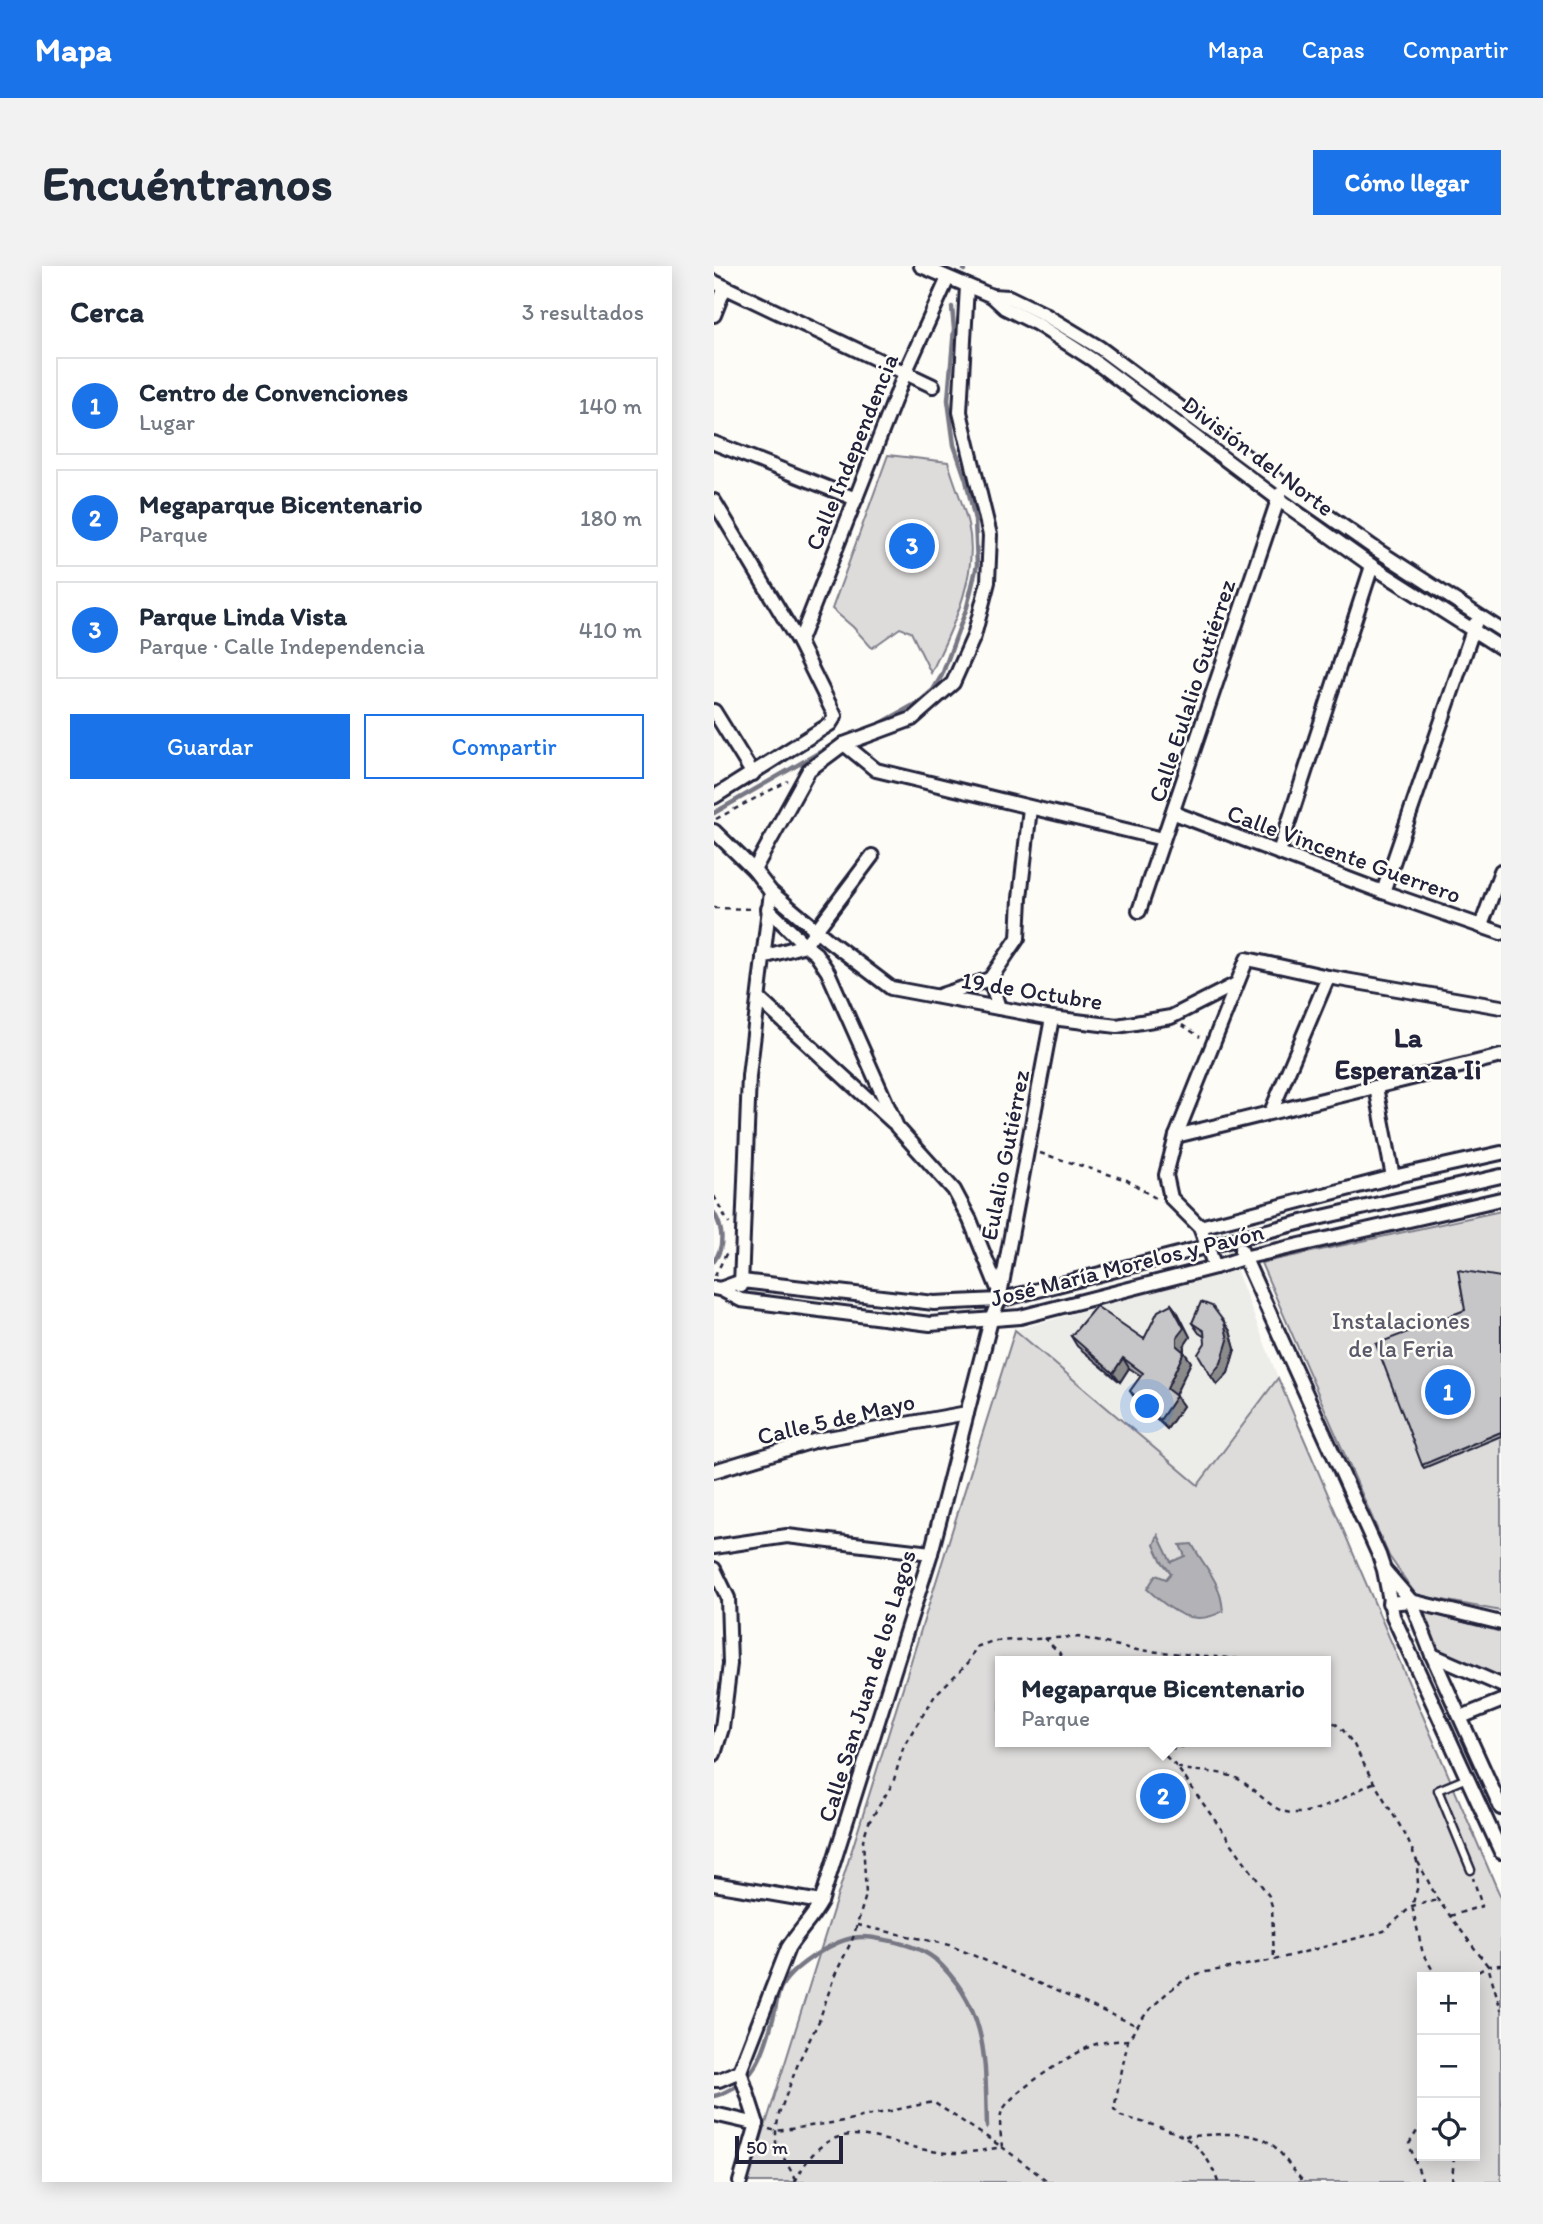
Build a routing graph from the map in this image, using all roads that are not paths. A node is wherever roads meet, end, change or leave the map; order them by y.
1 (920, 266) edge
2 (948, 278) junction
3 (720, 285) edge
4 (967, 286) junction
5 (992, 296) junction
6 (714, 315) edge
7 (905, 373) junction
8 (933, 386) dead end
9 (714, 443) edge
10 (1284, 485) junction
11 (856, 499) junction
12 (1278, 499) junction
13 (714, 501) edge
14 (1372, 566) junction
15 (1479, 616) junction
16 (1473, 630) junction
17 (1501, 630) edge
18 (799, 643) junction
19 (1501, 648) edge
20 (714, 711) edge
21 (844, 744) junction
22 (752, 774) junction
23 (714, 797) edge
24 (1030, 807) junction
25 (1174, 813) junction
26 (714, 831) edge
27 (1163, 839) junction
28 (1279, 852) junction
29 (872, 856) dead end
30 (754, 870) junction
31 (1501, 871) edge
32 (772, 892) junction
33 (1383, 892) junction
34 (768, 909) junction
35 (1139, 911) dead end
36 (1481, 926) junction
37 (817, 931) junction
38 (1501, 933) edge
39 (806, 945) junction
40 (763, 957) junction
41 (1328, 978) junction
42 (990, 979) junction
43 (1236, 984) junction
44 (937, 996) junction
45 (759, 999) junction
46 (1501, 1007) edge
47 (999, 1008) junction
48 (1052, 1018) junction
49 (1501, 1056) edge
50 (1376, 1087) junction
51 (1272, 1112) junction
52 (897, 1127) junction
53 (1175, 1136) junction
54 (1501, 1153) edge
55 (1501, 1176) edge
56 (1393, 1177) junction
57 (1501, 1199) edge
58 (1200, 1227) junction
59 (1238, 1240) junction
60 (1208, 1247) junction
61 (1243, 1258) junction
62 (1214, 1267) junction
63 (741, 1281) junction
64 (716, 1285) edge
65 (999, 1297) junction
66 (741, 1300) junction
67 (992, 1320) junction
68 (967, 1413) junction
69 (714, 1471) edge
70 (714, 1547) edge
71 (930, 1553) junction
72 (714, 1569) edge
73 (1384, 1570) junction
74 (1411, 1601) junction
75 (1389, 1603) junction
76 (1501, 1623) edge
77 (1432, 1655) junction
78 (1501, 1685) edge
79 (1501, 1701) edge
80 (1461, 1717) junction
81 (714, 1754) edge
82 (1467, 1778) junction
83 (1501, 1808) edge
84 (1501, 1853) edge
85 (1471, 1870) road end
86 (714, 1884) edge
87 (821, 1902) junction
88 (741, 2074) junction
89 (714, 2080) edge
90 (714, 2114) edge
91 (757, 2124) junction
92 (740, 2182) edge

1 - 2 street, División del Norte
2 - 4 street, División del Norte
2 - 7 street, Calle Independencia
3 - 6 street
3 - 7 street
4 - 5 street, División del Norte
4 - 21 street
5 - 10 street, División del Norte
5 - 12 street, División del Norte
7 - 8 street
7 - 11 street, Calle Independencia
9 - 11 street
10 - 12 street, Calle Eulalio Gutiérrez
10 - 15 street, División del Norte
11 - 18 street, Calle Independencia
12 - 14 street, División del Norte
12 - 25 street, Calle Eulalio Gutiérrez
13 - 18 street
14 - 16 street, División del Norte
14 - 28 street
15 - 16 street
15 - 17 street, División del Norte
16 - 19 street, División del Norte
16 - 33 street
18 - 22 street
20 - 22 street
21 - 24 street
21 - 30 street
22 - 23 street
24 - 27 street
24 - 42 street
25 - 27 street, Calle Eulalio Gutiérrez
25 - 28 street, Calle Vincente Guerrero
26 - 30 street, 19 de Octubre
27 - 35 street, Calle Eulalio Gutiérrez
28 - 33 street, Calle Vincente Guerrero
29 - 37 street
30 - 32 street, 19 de Octubre
31 - 36 street
32 - 34 street
32 - 37 street, 19 de Octubre
33 - 36 street, Calle Vincente Guerrero
34 - 39 street
34 - 40 street
36 - 38 street, Calle Vincente Guerrero
37 - 39 street
37 - 44 street, 19 de Octubre
39 - 40 street
39 - 52 street
40 - 45 street
41 - 43 street
41 - 46 street
41 - 51 street
42 - 44 street
42 - 47 street
43 - 48 street, 19 de Octubre
43 - 53 street
44 - 47 street, 19 de Octubre
45 - 52 street
45 - 63 street
47 - 48 street, 19 de Octubre
48 - 65 street, Eulalio Gutiérrez
49 - 50 street
50 - 51 street
50 - 56 street
51 - 53 street
52 - 65 street
53 - 58 street
54 - 56 street
55 - 59 street, José María Morelos y Pavón
56 - 58 street
57 - 61 street, José María Morelos y Pavón
58 - 60 street
59 - 60 street, José María Morelos y Pavón
59 - 61 street
60 - 62 street
60 - 65 street, José María Morelos y Pavón
61 - 62 street, José María Morelos y Pavón
61 - 73 street
62 - 67 street, José María Morelos y Pavón
63 - 64 street, José María Morelos y Pavón
63 - 65 street, José María Morelos y Pavón
63 - 66 street
64 - 66 street, José María Morelos y Pavón
65 - 67 street, Calle San Juan de los Lagos
66 - 67 street, José María Morelos y Pavón
67 - 68 street, Calle San Juan de los Lagos
68 - 69 street, Calle 5 de Mayo
68 - 71 street, Calle San Juan de los Lagos
70 - 71 street
71 - 87 street, Calle San Juan de los Lagos
72 - 81 street
73 - 74 street
73 - 75 street
74 - 75 street
74 - 76 street
74 - 77 street
75 - 82 street
77 - 78 street
77 - 80 street
79 - 80 street
80 - 83 street
82 - 84 street
82 - 85 lane
86 - 87 street
87 - 88 street, Calle San Juan de los Lagos
88 - 89 street
88 - 91 street
90 - 91 street
91 - 92 street

